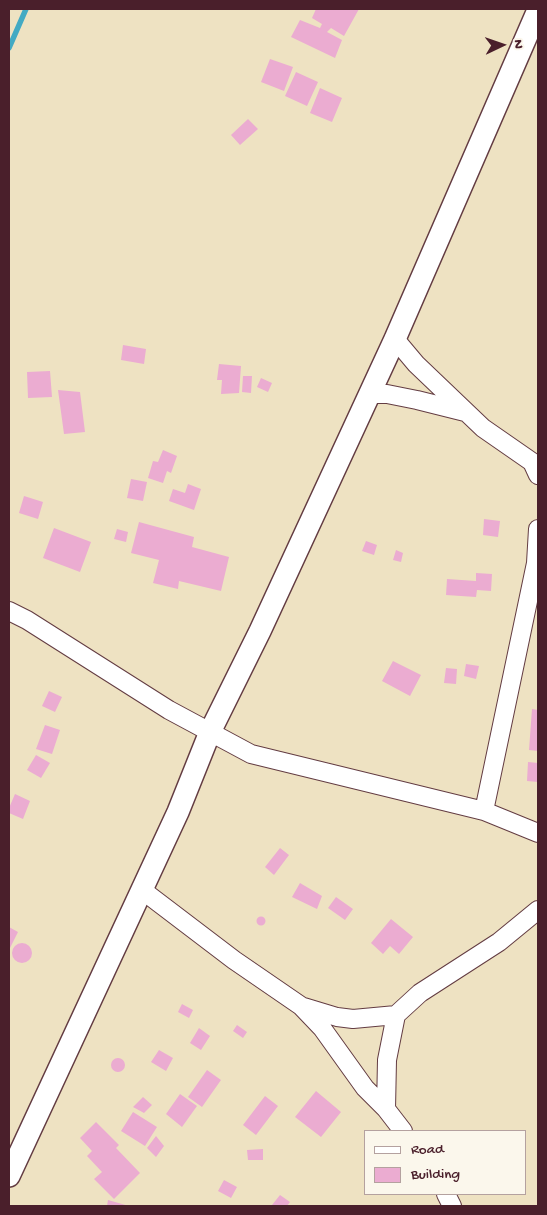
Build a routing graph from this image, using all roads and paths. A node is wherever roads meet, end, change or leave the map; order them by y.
1 (538, 10) edge
2 (395, 339) junction
3 (369, 394) junction
4 (468, 413) junction
5 (538, 475) edge
6 (538, 529) edge
7 (9, 611) edge
8 (210, 732) junction
9 (484, 811) junction
10 (538, 833) edge
11 (142, 890) junction
12 (538, 910) edge
13 (301, 1006) junction
14 (396, 1014) junction
15 (386, 1109) junction
16 (402, 1130) edge
17 (9, 1176) edge

1 - 2 street
2 - 3 street
2 - 4 street
3 - 4 street
3 - 8 street
4 - 5 street
6 - 9 street
7 - 8 street
8 - 9 street
8 - 11 street
9 - 10 street
11 - 13 street
11 - 17 street
12 - 14 street
13 - 14 street
13 - 15 street
14 - 15 street
15 - 16 street

